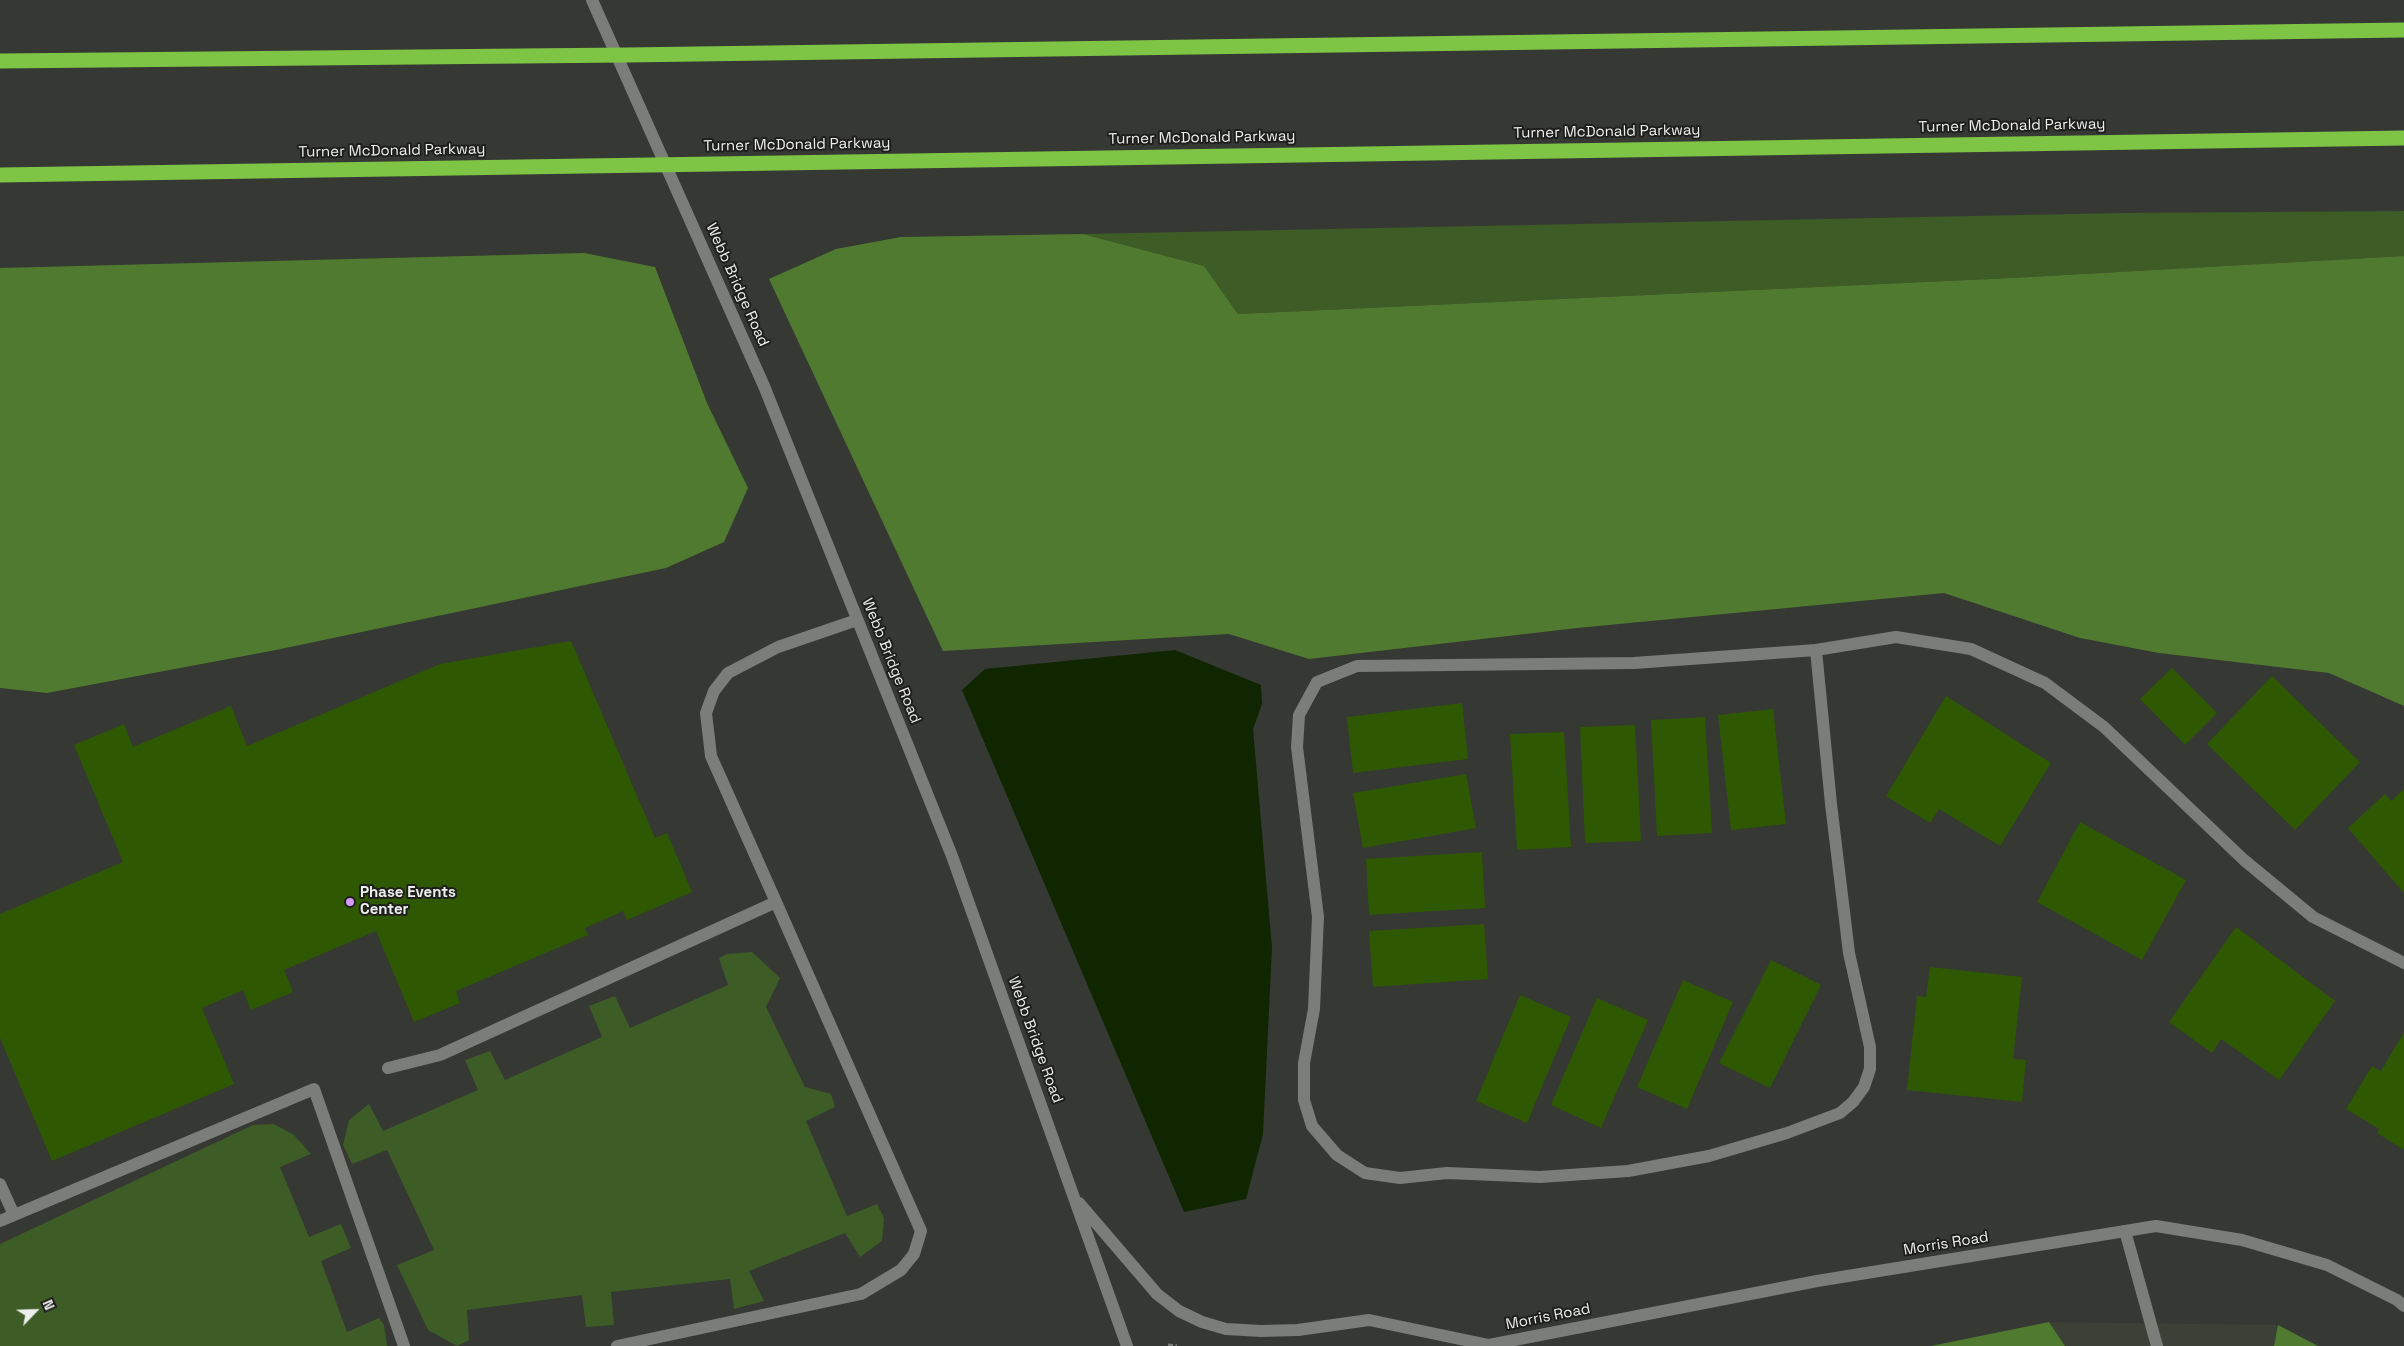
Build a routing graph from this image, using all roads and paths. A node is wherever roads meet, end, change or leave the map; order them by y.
1 (592, 0) edge
2 (2404, 30) edge
3 (0, 61) edge
4 (2404, 138) edge
5 (0, 175) edge
6 (857, 620) junction
7 (1816, 650) junction
8 (776, 902) junction
9 (2404, 963) edge
10 (388, 1068) dead end
11 (0, 1184) edge
12 (1074, 1197) junction
13 (14, 1215) junction
14 (0, 1221) edge
15 (2125, 1231) junction
16 (2404, 1306) edge
17 (1168, 1344) dead end
18 (1486, 1345) edge
19 (404, 1346) edge
20 (617, 1346) edge
21 (1127, 1346) edge
22 (1177, 1346) edge
23 (2157, 1346) edge

1 - 6 street, Webb Bridge Road
2 - 3 highway
4 - 5 highway, Turner McDonald Parkway
6 - 8 street
6 - 12 street, Webb Bridge Road
7 - 7 street
7 - 9 street
8 - 10 street
8 - 20 street
11 - 13 street
12 - 18 street
12 - 21 street, Webb Bridge Road
13 - 14 street
13 - 19 street
15 - 16 street, Morris Road
15 - 18 street, Morris Road
15 - 23 street
17 - 22 path

